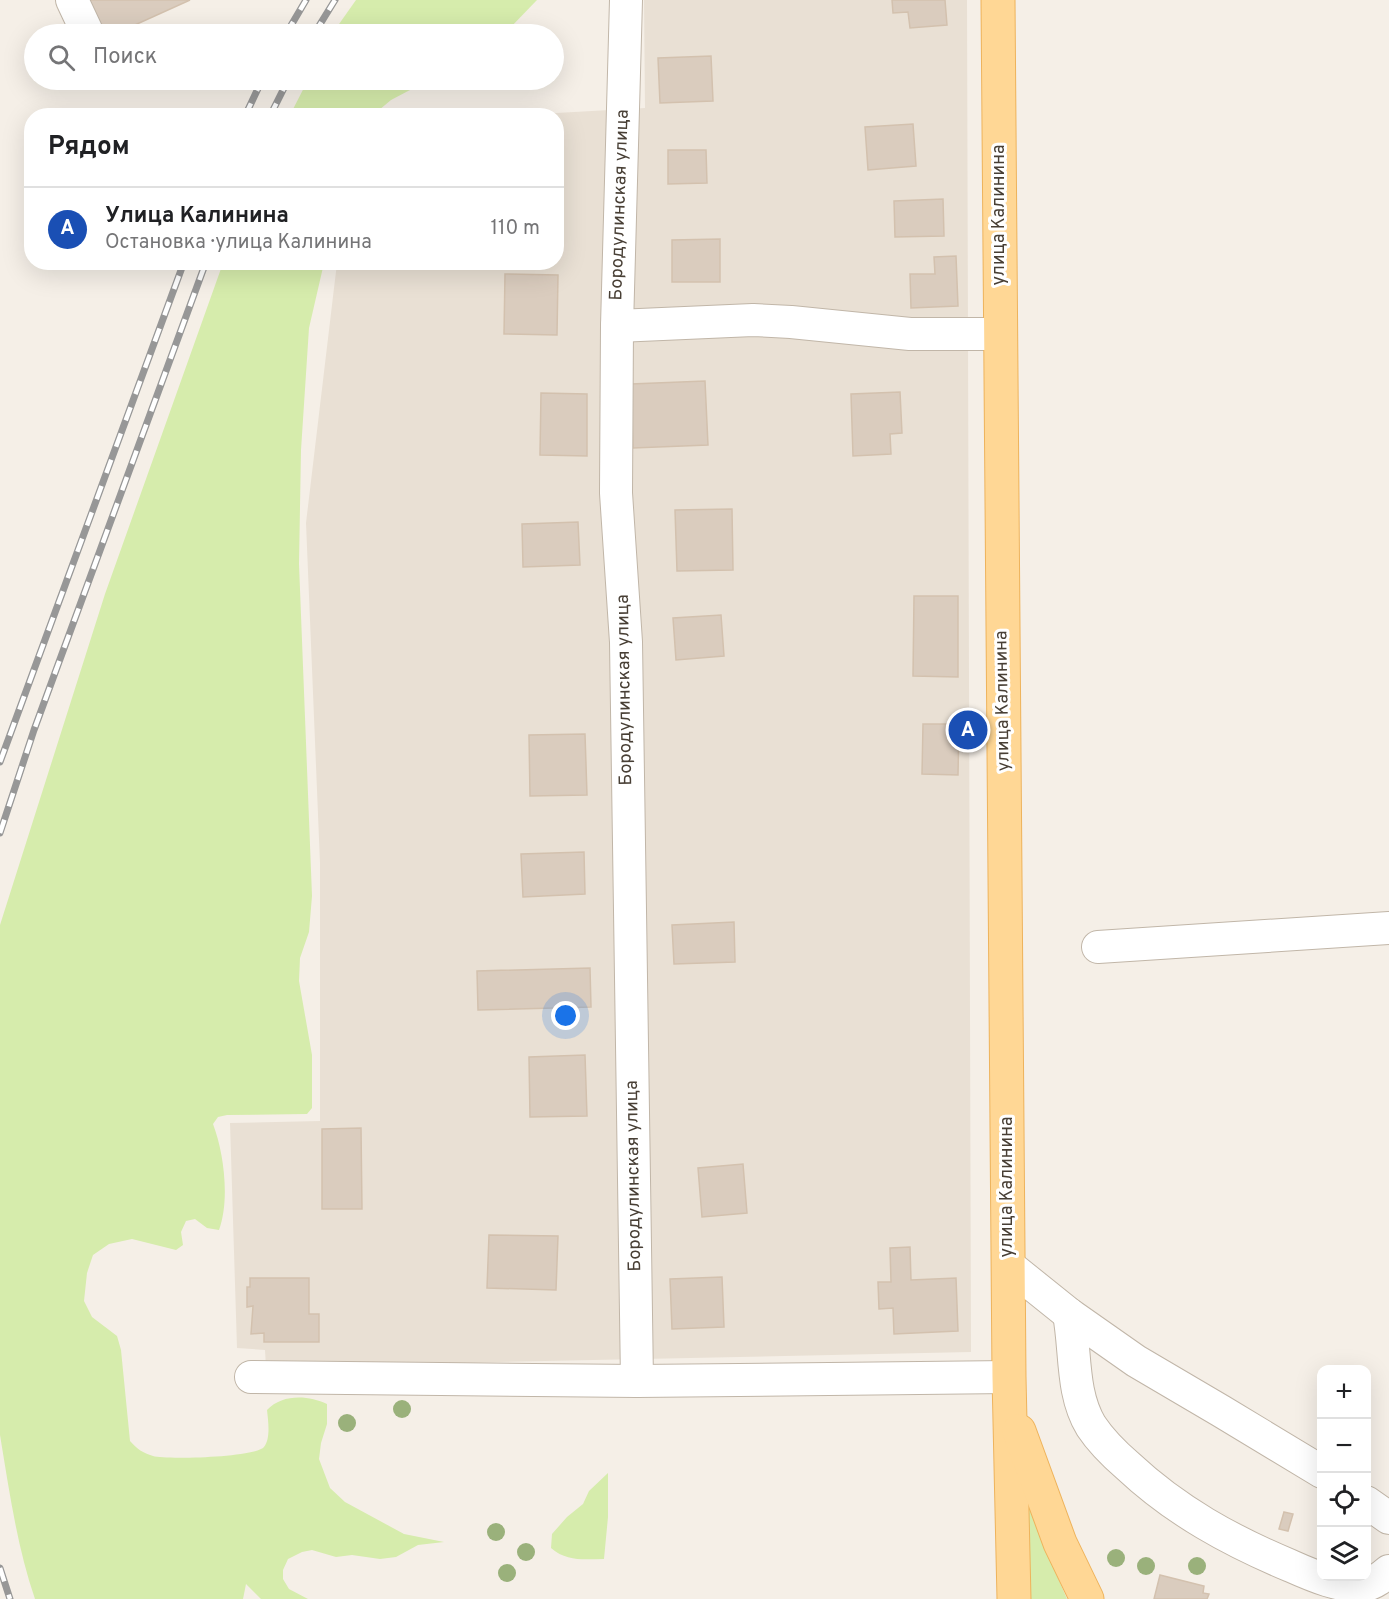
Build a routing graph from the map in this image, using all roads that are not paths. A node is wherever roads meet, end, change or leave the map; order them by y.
1 (72, 0) edge
2 (626, 0) edge
3 (998, 0) edge
4 (83, 24) edge
5 (617, 326) junction
6 (1000, 334) junction
7 (1389, 928) edge
8 (1098, 947) dead end
9 (1008, 1265) junction
10 (1069, 1314) junction
11 (251, 1377) dead end
12 (637, 1381) junction
13 (1009, 1389) junction
14 (1317, 1469) edge
15 (1371, 1505) edge
16 (1389, 1518) edge
17 (1389, 1571) edge
18 (1014, 1599) edge
19 (1087, 1599) edge

1 - 4 street
2 - 5 street, Бородулинская улица
3 - 6 main road, улица Калинина
5 - 6 street
5 - 12 street, Бородулинская улица
6 - 9 main road, улица Калинина
7 - 8 street
9 - 10 street
9 - 13 main road, улица Калинина
10 - 14 street
10 - 17 street
11 - 12 street
12 - 13 street
13 - 18 main road, улица Калинина
13 - 19 main road
15 - 16 street

